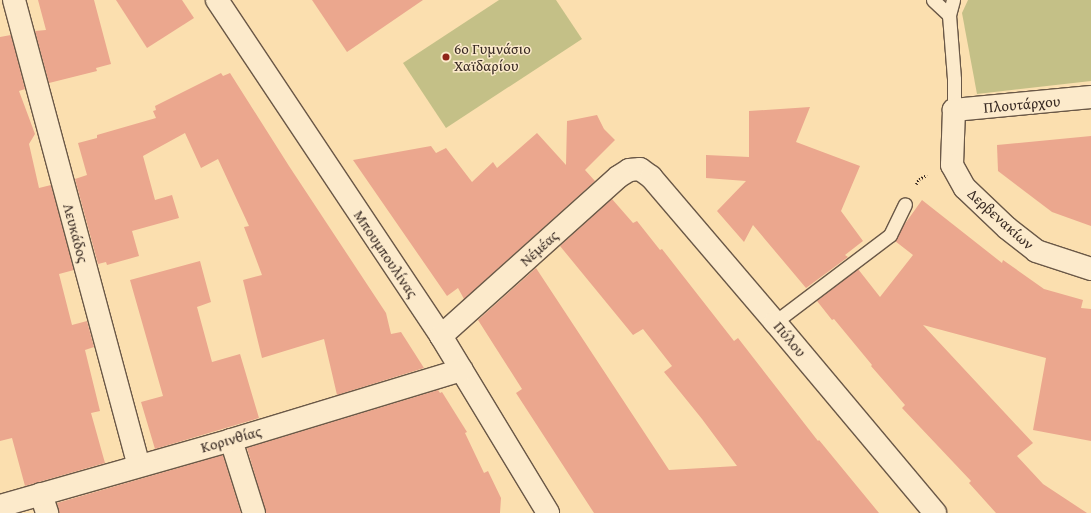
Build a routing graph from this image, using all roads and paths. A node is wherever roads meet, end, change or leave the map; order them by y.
1 (14, 0) edge
2 (217, 0) edge
3 (933, 0) edge
4 (953, 0) edge
5 (949, 15) junction
6 (1091, 97) edge
7 (954, 110) junction
8 (640, 169) joint
9 (905, 204) dead end
10 (1091, 269) edge
11 (775, 322) junction
12 (441, 336) junction
13 (462, 370) junction
14 (230, 440) junction
15 (139, 465) junction
16 (44, 504) edge
17 (0, 506) edge
18 (254, 513) edge
19 (548, 513) edge
20 (935, 513) edge

1 - 15 street, Λευκάδος
2 - 12 street, Μπουμπουλίνας
3 - 5 lane
4 - 5 lane
5 - 7 lane
6 - 7 street, Πλουτάρχου
7 - 10 street, Δερβενακίων
8 - 11 street, Πύλου
8 - 12 street, Νέμέας
9 - 11 lane
11 - 20 street, Πύλου
12 - 13 street, Μπουμπουλίνας
13 - 14 street, Κορινθίας
13 - 19 street, Μπουμπουλίνας
14 - 15 street, Κορινθίας
14 - 18 street
15 - 16 street, Κορινθίας
16 - 17 street, Κορινθίας

